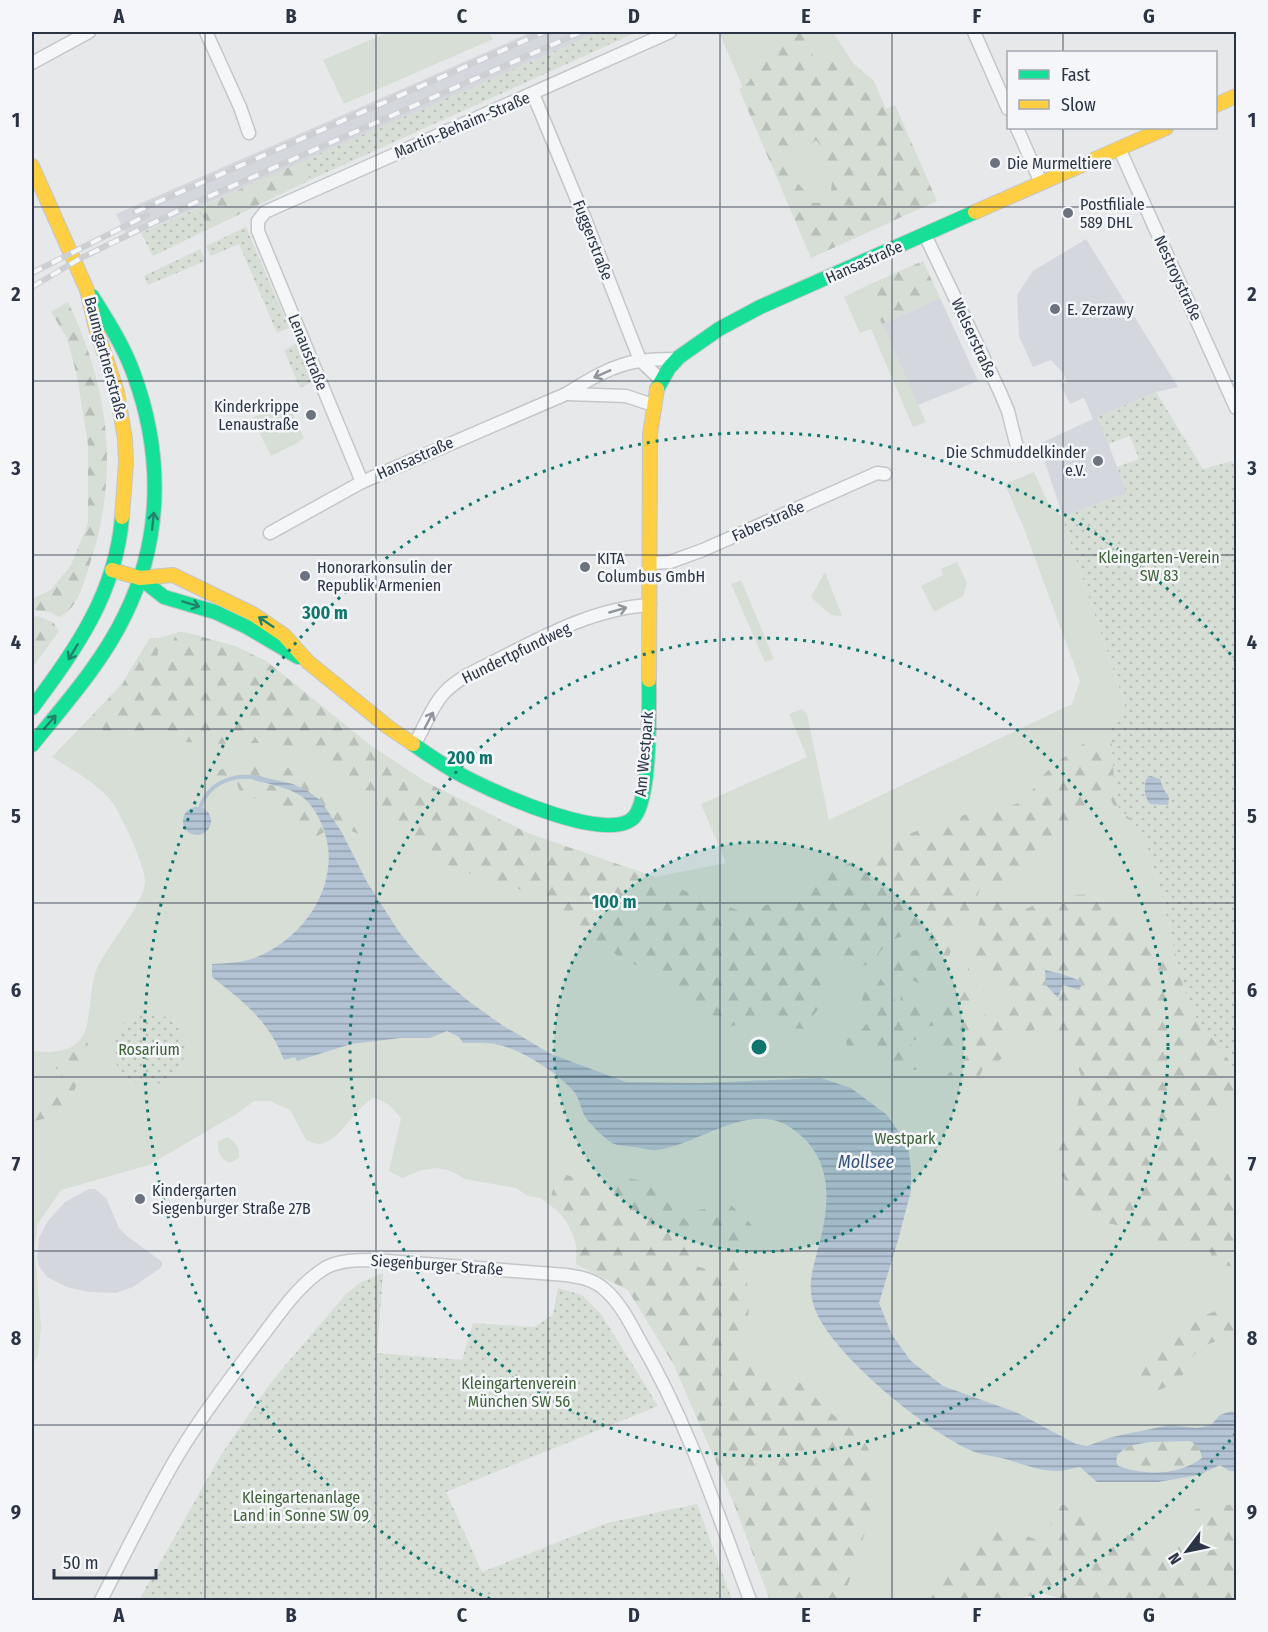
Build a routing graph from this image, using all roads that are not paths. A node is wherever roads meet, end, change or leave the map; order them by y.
1 (88, 32) edge
2 (206, 32) edge
3 (670, 32) edge
4 (974, 32) edge
5 (32, 63) edge
6 (532, 94) junction
7 (1236, 96) edge
8 (1217, 104) edge
9 (1007, 107) edge
10 (1017, 129) edge
11 (1164, 129) edge
12 (249, 133) dead end
13 (1119, 148) junction
14 (32, 166) edge
15 (1041, 183) junction
16 (258, 221) joint
17 (925, 235) junction
18 (87, 290) junction
19 (678, 359) junction
20 (640, 360) junction
21 (661, 380) junction
22 (566, 394) junction
23 (653, 405) junction
24 (1236, 408) edge
25 (1016, 443) dead end
26 (885, 474) dead end
27 (362, 482) junction
28 (270, 533) dead end
29 (650, 563) junction
30 (112, 570) junction
31 (140, 578) junction
32 (651, 605) junction
33 (308, 662) junction
34 (32, 708) edge
35 (32, 744) edge
36 (414, 745) junction
37 (101, 1600) edge
38 (750, 1600) edge

1 - 5 street
2 - 12 street
3 - 6 street, Martin-Behaim-Straße
4 - 9 street
6 - 16 street, Martin-Behaim-Straße
6 - 20 street, Fuggerstraße
7 - 8 street
10 - 15 street
11 - 13 street, Hansastraße
13 - 15 street, Hansastraße
13 - 24 street, Nestroystraße
14 - 18 street, Baumgartnerstraße
15 - 17 street, Hansastraße
16 - 27 street, Lenaustraße
17 - 19 street, Hansastraße
17 - 25 street, Welserstraße
18 - 30 street, Baumgartnerstraße
31 -> 18 street, Baumgartnerstraße
19 - 20 street, Hansastraße
19 - 21 street, Am Westpark
20 - 21 street, Fuggerstraße
20 -> 22 street, Hansastraße
21 - 23 street, Am Westpark
22 - 23 street, Hansastraße
22 - 27 street, Hansastraße
23 - 29 street, Am Westpark
26 - 29 street, Faberstraße
27 - 28 street, Hansastraße
29 - 32 street, Am Westpark
30 - 31 street, Am Westpark
30 -> 34 street
31 -> 33 street, Am Westpark
33 -> 31 street, Am Westpark
35 -> 31 street
36 -> 32 street, Hundertpfundweg
32 - 36 street, Am Westpark
33 - 36 street, Am Westpark
37 - 38 street, Siegenburger Straße

